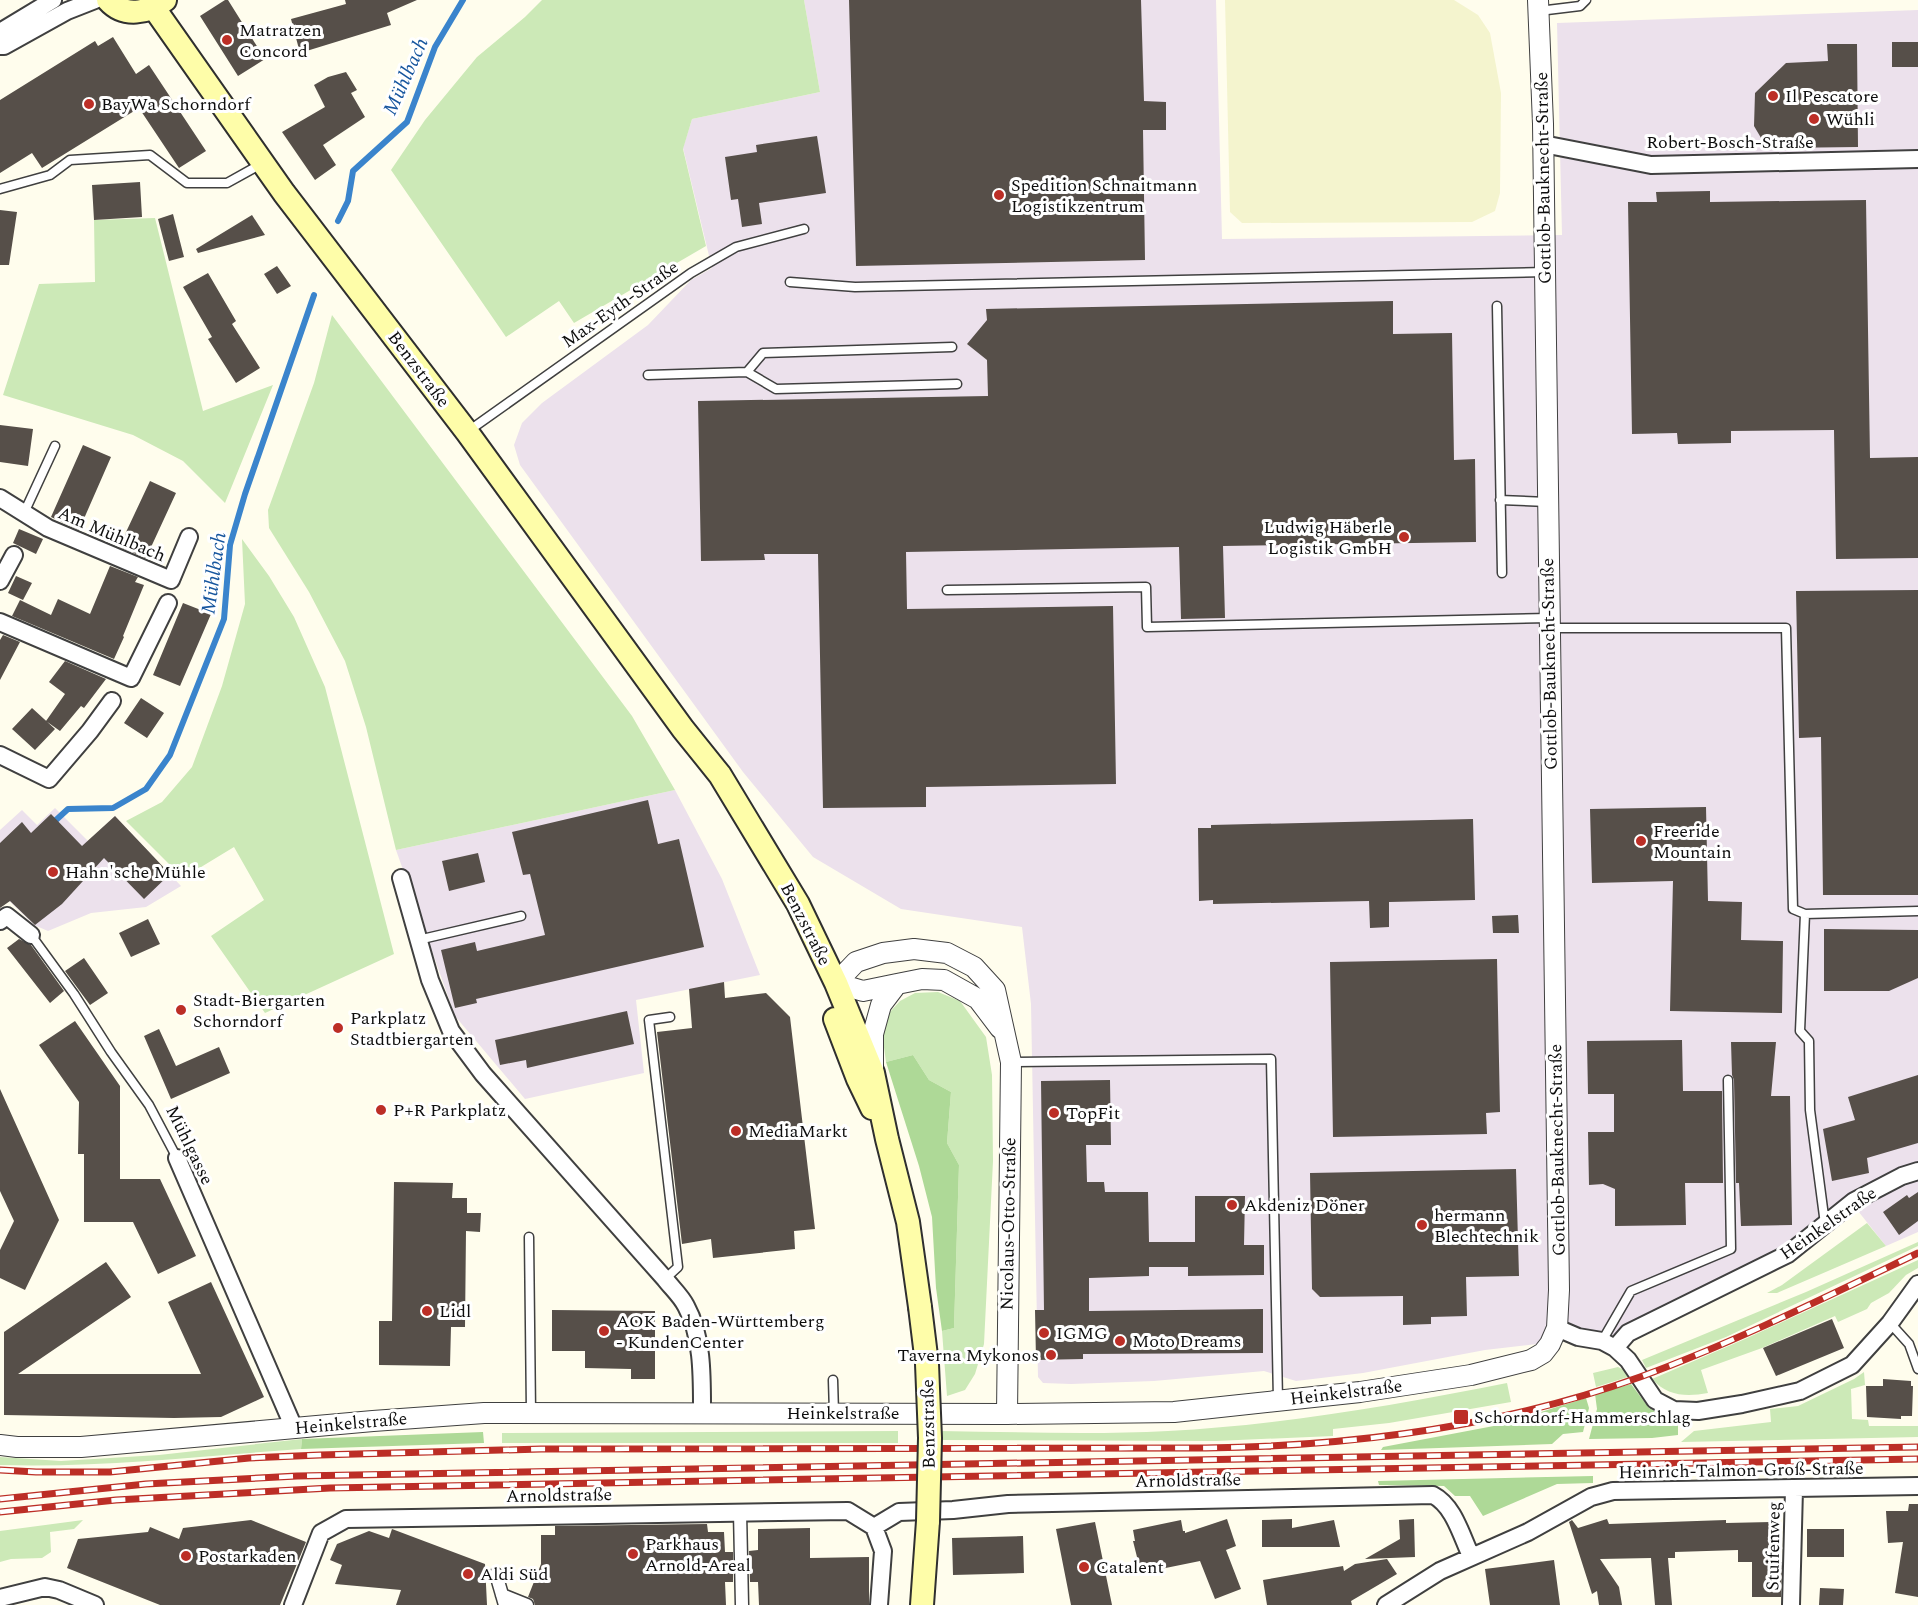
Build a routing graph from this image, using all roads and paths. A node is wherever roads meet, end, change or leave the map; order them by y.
1 (53, 0) edge
2 (95, 0) edge
3 (108, 0) edge
4 (1586, 0) edge
5 (160, 4) edge
6 (1538, 5) edge
7 (0, 32) edge
8 (0, 46) edge
9 (1543, 144) junction
10 (1918, 159) edge
11 (264, 163) junction
12 (0, 189) edge
13 (804, 229) dead end
14 (1545, 272) junction
15 (790, 282) dead end
16 (1497, 306) dead end
17 (952, 347) dead end
18 (747, 372) junction
19 (648, 375) dead end
20 (957, 384) dead end
21 (467, 432) junction
22 (55, 447) dead end
23 (0, 498) edge
24 (1500, 500) junction
25 (1547, 502) junction
26 (24, 514) junction
27 (189, 537) dead end
28 (14, 555) dead end
29 (1502, 573) dead end
30 (0, 581) edge
31 (947, 591) dead end
32 (168, 603) dead end
33 (0, 622) edge
34 (1549, 623) junction
35 (112, 701) dead end
36 (683, 729) junction
37 (0, 754) edge
38 (401, 878) dead end
39 (1918, 911) edge
40 (1804, 914) junction
41 (521, 916) dead end
42 (0, 921) edge
43 (31, 935) joint
44 (418, 940) junction
45 (836, 983) junction
46 (897, 984) junction
47 (670, 1017) dead end
48 (1005, 1034) junction
49 (1011, 1062) junction
50 (873, 1073) junction
51 (1728, 1080) dead end
52 (887, 1139) junction
53 (177, 1158) joint
54 (1918, 1171) edge
55 (1825, 1224) junction
56 (529, 1237) dead end
57 (665, 1279) junction
58 (1915, 1292) edge
59 (1890, 1323) junction
60 (1557, 1328) junction
61 (1608, 1344) junction
62 (1918, 1369) edge
63 (833, 1380) dead end
64 (1278, 1401) junction
65 (531, 1412) junction
66 (702, 1413) junction
67 (834, 1413) junction
68 (1007, 1414) junction
69 (294, 1428) junction
70 (0, 1445) edge
71 (1918, 1486) edge
72 (1794, 1489) junction
73 (740, 1512) junction
74 (874, 1527) junction
75 (1471, 1556) junction
76 (496, 1574) dead end
77 (0, 1598) edge
78 (503, 1600) edge
79 (95, 1605) edge
80 (293, 1605) edge
81 (527, 1605) edge
82 (742, 1605) edge
83 (879, 1605) edge
84 (922, 1605) edge
85 (1386, 1605) edge
86 (1791, 1605) edge

1 - 7 street
2 - 8 street
3 - 5 main road, Benzstraße
4 - 6 lane
5 - 11 main road, Benzstraße
6 - 9 street, Gottlob-Bauknecht-Straße
9 - 10 street, Robert-Bosch-Straße
9 - 14 street, Gottlob-Bauknecht-Straße
11 - 12 lane
11 - 21 main road, Benzstraße
13 - 21 lane, Max-Eyth-Straße
14 - 15 lane
14 - 25 street, Gottlob-Bauknecht-Straße
16 - 24 lane
17 - 18 lane
18 - 19 lane
18 - 20 lane
21 - 36 main road, Benzstraße
22 - 26 lane
23 - 26 street, Am Mühlbach
24 - 25 lane
24 - 29 lane
25 - 34 street, Gottlob-Bauknecht-Straße
26 - 27 street, Am Mühlbach
28 - 30 street
31 - 34 lane
32 - 33 street
34 - 40 lane
34 - 60 street, Gottlob-Bauknecht-Straße
35 - 37 street
36 - 45 main road, Benzstraße
36 - 52 main road, Benzstraße
38 - 44 street
39 - 40 lane
40 - 55 lane
41 - 44 lane
42 - 43 street, Mühlgasse
43 - 53 lane, Mühlgasse
44 - 57 street
45 - 46 street, Nicolaus-Otto-Straße
45 - 48 street, Nicolaus-Otto-Straße
45 - 50 main road, Benzstraße
46 - 48 street, Nicolaus-Otto-Straße
46 - 50 street
47 - 57 lane
48 - 49 street, Nicolaus-Otto-Straße
49 - 64 lane
49 - 68 street, Nicolaus-Otto-Straße
50 - 52 main road, Benzstraße
51 - 61 lane
52 - 84 main road, Benzstraße, bridge
53 - 69 street, Mühlgasse
54 - 55 street, Heinkelstraße
55 - 61 street, Heinkelstraße
56 - 65 lane
57 - 66 street
58 - 59 street
59 - 61 street
59 - 62 lane
60 - 61 street
60 - 64 street, Heinkelstraße
63 - 67 lane
64 - 68 street, Heinkelstraße
65 - 66 street, Heinkelstraße
65 - 69 street, Heinkelstraße
66 - 67 street, Heinkelstraße
67 - 68 street, Heinkelstraße
69 - 70 street, Heinkelstraße
71 - 72 street, Heinrich-Talmon-Groß-Straße
72 - 75 street, Heinrich-Talmon-Groß-Straße
72 - 86 street, Stuifenweg
73 - 74 street, Arnoldstraße
73 - 80 street, Arnoldstraße
73 - 82 street
74 - 75 street, Arnoldstraße
74 - 83 street
75 - 85 street, Heinrich-Talmon-Groß-Straße
76 - 78 street
77 - 79 street
78 - 81 street

